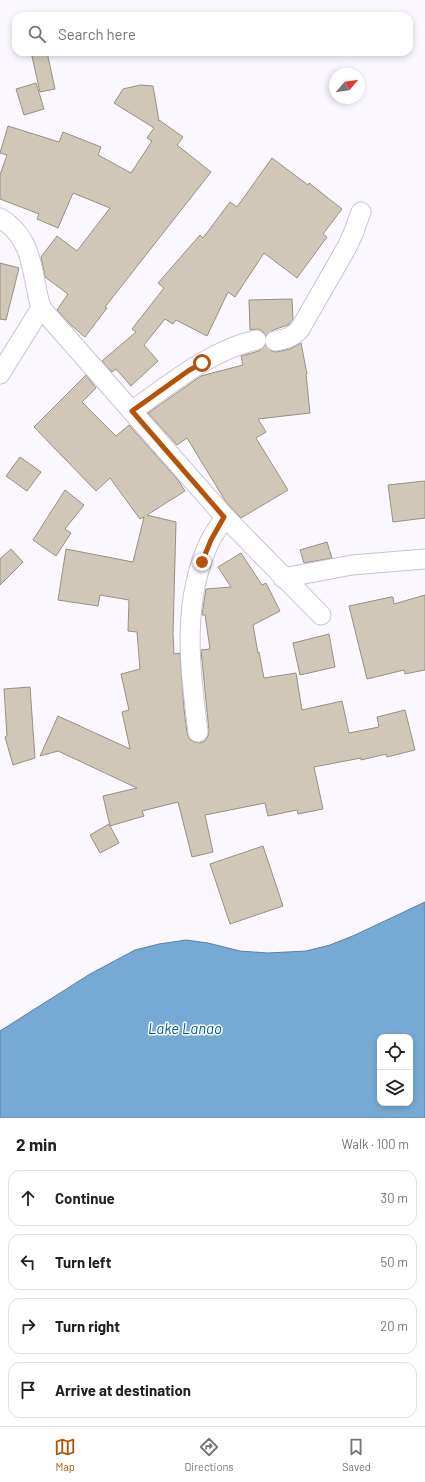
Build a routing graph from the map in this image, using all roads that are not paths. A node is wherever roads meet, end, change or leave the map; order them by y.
1 (361, 212) dead end
2 (0, 218) edge
3 (41, 308) junction
4 (256, 340) dead end
5 (275, 341) dead end
6 (0, 374) edge
7 (132, 411) junction
8 (224, 517) junction
9 (425, 559) edge
10 (283, 578) junction
11 (321, 615) dead end
12 (198, 732) dead end

1 - 5 street
2 - 3 street
3 - 6 street
3 - 7 street
4 - 7 street
7 - 8 street
8 - 10 street
8 - 12 street
9 - 10 street
10 - 11 street

